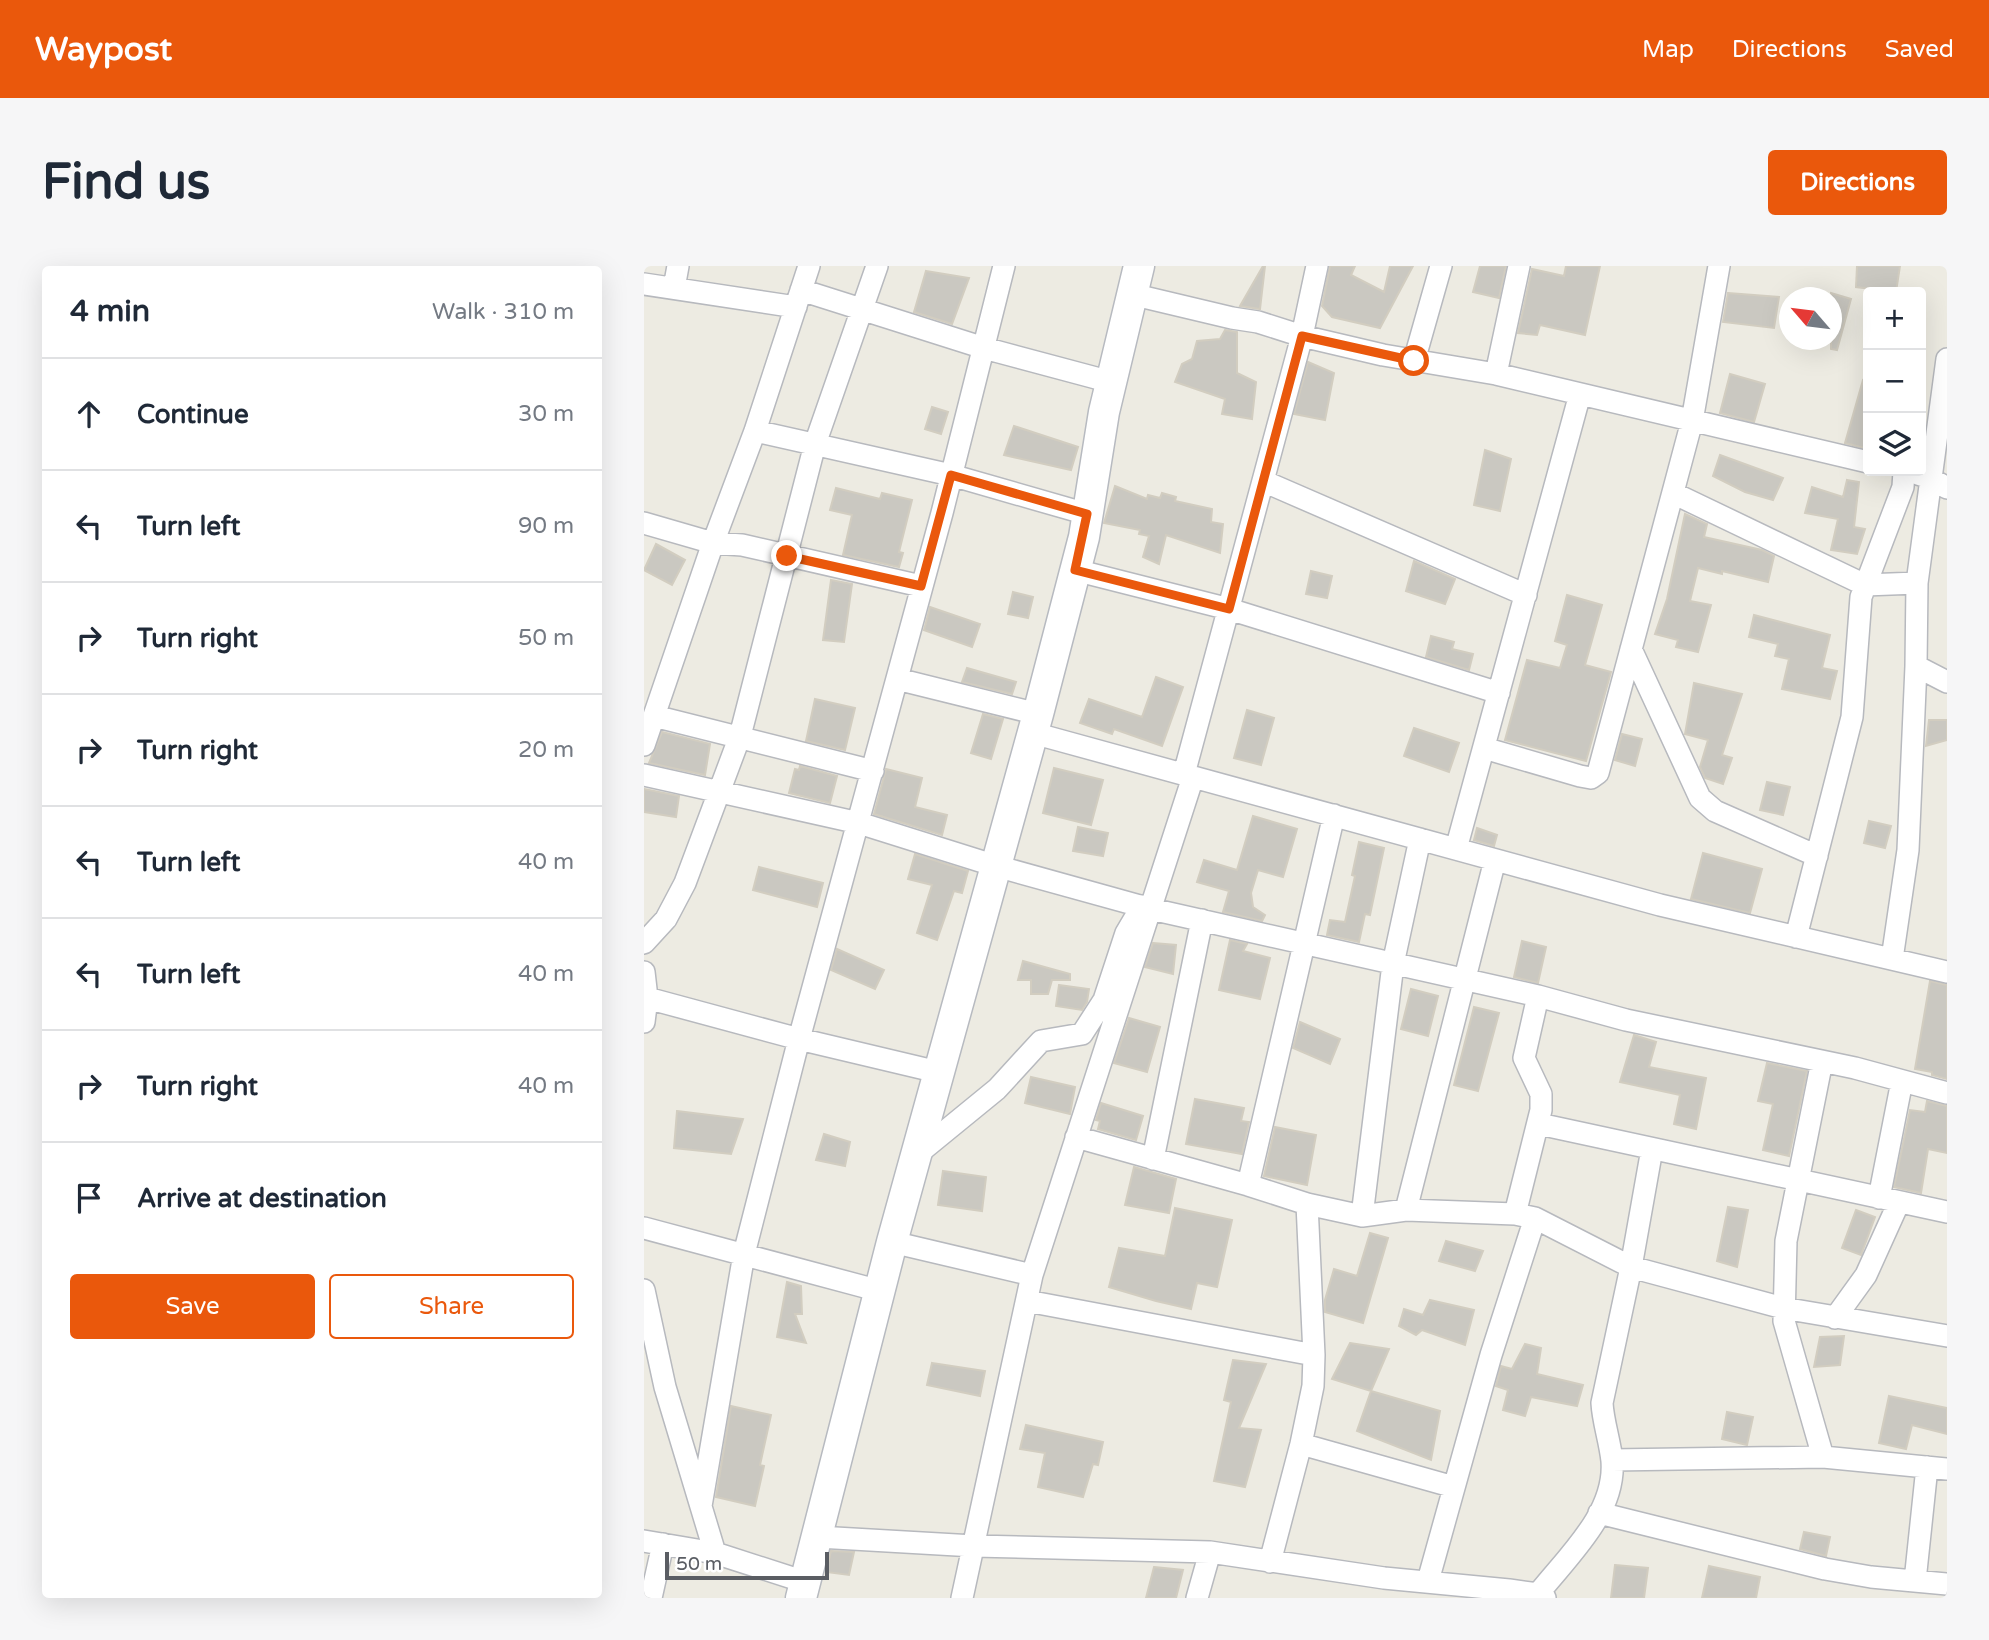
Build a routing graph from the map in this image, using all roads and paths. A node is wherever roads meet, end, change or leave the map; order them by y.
1 (678, 266) edge
2 (809, 266) edge
3 (877, 266) edge
4 (1004, 266) edge
5 (1317, 266) edge
6 (1441, 266) edge
7 (1520, 266) edge
8 (1719, 266) edge
9 (1135, 280) edge
10 (644, 284) edge
11 (674, 288) junction
12 (798, 298) junction
13 (864, 310) junction
14 (1302, 336) junction
15 (984, 348) junction
16 (1947, 359) edge
17 (1414, 361) junction
18 (1496, 374) junction
19 (1111, 382) junction
20 (1580, 394) junction
21 (1692, 421) junction
22 (755, 430) junction
23 (815, 444) junction
24 (1863, 461) edge
25 (951, 475) junction
26 (1904, 476) edge
27 (1919, 476) edge
28 (1263, 481) junction
29 (1938, 483) edge
30 (1673, 493) junction
31 (1087, 514) junction
32 (644, 523) edge
33 (713, 543) junction
34 (787, 556) junction
35 (1075, 570) junction
36 (1917, 583) junction
37 (1864, 585) junction
38 (921, 586) junction
39 (1526, 595) junction
40 (1229, 609) junction
41 (1632, 649) junction
42 (1916, 666) junction
43 (897, 679) junction
44 (1947, 682) edge
45 (1499, 693) junction
46 (654, 716) junction
47 (1035, 723) junction
48 (740, 736) junction
49 (644, 745) edge
50 (1484, 748) junction
51 (873, 771) junction
52 (644, 775) edge
53 (1189, 775) junction
54 (720, 793) junction
55 (1334, 816) junction
56 (859, 823) junction
57 (1420, 839) junction
58 (1456, 849) junction
59 (1817, 856) junction
60 (1494, 860) junction
61 (996, 866) junction
62 (1147, 908) junction
63 (1202, 920) junction
64 (1796, 937) junction
65 (644, 943) edge
66 (1305, 944) junction
67 (1892, 959) junction
68 (1393, 964) junction
69 (644, 972) edge
70 (1947, 972) edge
71 (1466, 980) junction
72 (1538, 996) junction
73 (647, 998) junction
74 (644, 1022) edge
75 (799, 1039) junction
76 (1822, 1061) junction
77 (938, 1072) junction
78 (1902, 1081) junction
79 (1947, 1093) edge
80 (1539, 1124) junction
81 (1076, 1137) junction
82 (1652, 1149) junction
83 (915, 1156) junction
84 (1153, 1159) junction
85 (1798, 1182) junction
86 (1248, 1185) junction
87 (1889, 1200) junction
88 (1307, 1204) junction
89 (1406, 1210) junction
90 (1947, 1212) edge
91 (1362, 1216) junction
92 (1525, 1216) junction
93 (644, 1228) edge
94 (892, 1242) junction
95 (744, 1254) junction
96 (1631, 1267) junction
97 (1032, 1275) junction
98 (644, 1290) edge
99 (880, 1290) junction
100 (1027, 1301) junction
101 (1783, 1308) junction
102 (1835, 1318) junction
103 (1947, 1336) edge
104 (1314, 1355) junction
105 (644, 1370) edge
106 (666, 1387) junction
107 (1301, 1444) junction
108 (1823, 1457) junction
109 (1612, 1460) junction
110 (1937, 1468) edge
111 (1454, 1487) junction
112 (701, 1506) junction
113 (1599, 1513) junction
114 (818, 1537) junction
115 (653, 1542) edge
116 (974, 1546) junction
117 (1210, 1552) junction
118 (715, 1553) junction
119 (1270, 1562) junction
120 (1428, 1581) junction
121 (1915, 1581) junction
122 (1947, 1584) edge
123 (1383, 1588) edge
124 (803, 1590) edge
125 (1541, 1596) edge
126 (650, 1598) edge
127 (962, 1598) edge
128 (1197, 1598) edge

1 - 11 street
2 - 12 street
3 - 13 street
4 - 15 street
5 - 14 street
6 - 17 street
7 - 18 street
8 - 21 street
9 - 14 street
9 - 19 street
10 - 11 street
11 - 12 street
12 - 13 street
12 - 22 street
13 - 15 street
13 - 23 street
14 - 17 street
14 - 28 street
15 - 19 street
15 - 25 street
16 - 29 street
17 - 18 street
18 - 20 street
19 - 31 street
20 - 21 street
20 - 39 street
21 - 24 street
21 - 30 street
22 - 23 street
22 - 33 street
23 - 25 street
23 - 34 street
25 - 31 street
25 - 38 street
26 - 37 street
27 - 29 street
28 - 39 street
28 - 40 street
29 - 36 street
30 - 37 street
30 - 41 street
31 - 35 street
32 - 33 street
33 - 34 street
33 - 46 street
34 - 38 street
34 - 48 street
35 - 40 street
35 - 47 street
36 - 37 street
36 - 42 street
37 - 59 street
38 - 43 street
39 - 45 street
40 - 45 street
40 - 53 street
41 - 50 street
41 - 59 street
42 - 44 street
42 - 67 street
43 - 47 street
43 - 51 street
45 - 50 street
46 - 48 street
46 - 49 street
47 - 53 street
47 - 61 street
48 - 51 street
48 - 54 street
50 - 58 street
51 - 56 street
52 - 54 street
53 - 55 street
53 - 62 street
54 - 56 street
54 - 65 street
55 - 57 street
55 - 66 street
56 - 61 street
56 - 75 street
57 - 58 street
57 - 68 street
58 - 60 street
59 - 64 street
60 - 64 street
60 - 71 street
61 - 62 street
61 - 77 street
62 - 63 street
62 - 81 street
62 - 83 street
63 - 66 street
63 - 84 street
64 - 67 street
66 - 68 street
66 - 86 street
67 - 70 street
68 - 71 street
68 - 91 street
69 - 73 street
71 - 72 street
71 - 89 street
72 - 76 street
72 - 80 street
73 - 74 street
73 - 75 street
75 - 77 street
75 - 95 street
76 - 78 street
76 - 85 street
77 - 83 street
78 - 79 street
78 - 87 street
80 - 82 street
80 - 92 street
81 - 84 street
81 - 97 street
82 - 85 street
82 - 96 street
83 - 94 street
84 - 86 street
85 - 87 street
85 - 101 street
86 - 88 street
87 - 90 street
87 - 102 street
88 - 91 street
88 - 104 street
89 - 91 street
89 - 92 street
92 - 96 street
92 - 111 street
93 - 95 street
94 - 97 street
94 - 99 street
95 - 99 street
95 - 112 street
96 - 101 street
96 - 109 street
97 - 100 street
98 - 106 street
99 - 114 street
100 - 104 street
100 - 116 street
101 - 102 street
101 - 108 street
102 - 103 street
104 - 107 street
105 - 106 street
106 - 112 street
107 - 111 street
107 - 119 street
108 - 109 street
108 - 110 street
109 - 113 street
110 - 121 street
111 - 120 street
112 - 118 street
113 - 121 street
113 - 125 street
114 - 116 street
114 - 124 street
115 - 118 street
115 - 126 street
116 - 117 street
116 - 127 street
117 - 119 street
117 - 128 street
118 - 124 street
119 - 123 street
120 - 123 street
120 - 125 street
121 - 122 street

